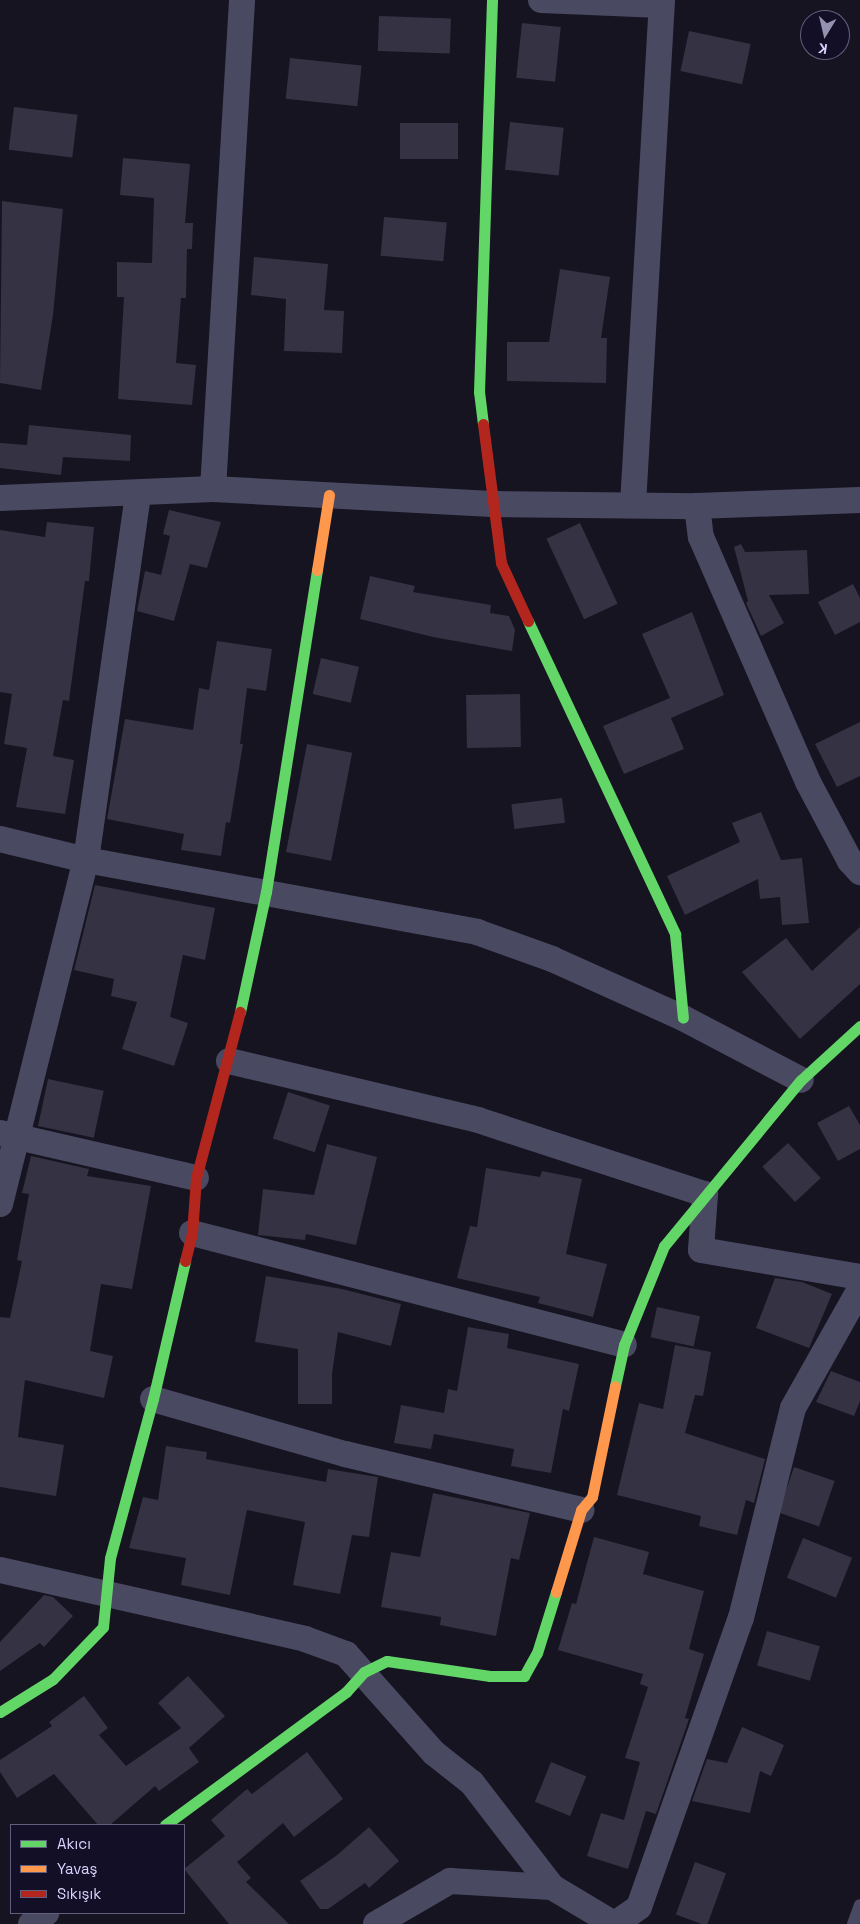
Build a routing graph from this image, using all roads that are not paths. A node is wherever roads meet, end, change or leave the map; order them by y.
1 (242, 0) edge
2 (492, 0) edge
3 (541, 0) edge
4 (662, 2) edge
5 (213, 489) junction
6 (138, 494) junction
7 (329, 495) junction
8 (0, 498) edge
9 (860, 500) edge
10 (492, 504) junction
11 (633, 505) junction
12 (697, 506) junction
13 (0, 839) edge
14 (86, 860) junction
15 (860, 872) edge
16 (266, 892) junction
17 (683, 1018) junction
18 (860, 1026) edge
19 (229, 1061) junction
20 (802, 1080) junction
21 (8, 1135) edge
22 (196, 1178) junction
23 (705, 1194) junction
24 (0, 1204) edge
25 (192, 1233) junction
26 (860, 1277) edge
27 (860, 1288) edge
28 (624, 1345) junction
29 (153, 1399) junction
30 (581, 1510) junction
31 (0, 1570) edge
32 (106, 1595) junction
33 (364, 1672) junction
34 (0, 1712) edge
35 (166, 1824) edge
36 (552, 1887) junction
37 (860, 1905) edge
38 (45, 1914) edge
39 (31, 1924) edge
40 (376, 1924) edge
41 (615, 1924) edge
42 (853, 1924) edge

1 - 5 street
2 - 10 street
3 - 4 street
4 - 11 street
5 - 6 street
5 - 7 street
6 - 8 street
6 - 14 street
7 - 10 street
7 - 16 street
9 - 12 street
10 - 11 street
10 - 17 street
11 - 12 street
12 - 15 street
13 - 14 street
14 - 16 street
14 - 21 street
16 - 17 street
16 - 19 street
17 - 20 street
18 - 20 street
19 - 22 street
19 - 23 street
20 - 23 street
21 - 22 street
21 - 24 street
22 - 25 street
23 - 26 street
23 - 28 street
25 - 28 street
25 - 29 street
27 - 41 street
28 - 30 street
29 - 30 street
29 - 32 street
30 - 33 street
31 - 32 street
32 - 33 street
32 - 34 street
33 - 35 street
33 - 36 street
36 - 40 street
36 - 41 street
37 - 42 lane
38 - 39 street

